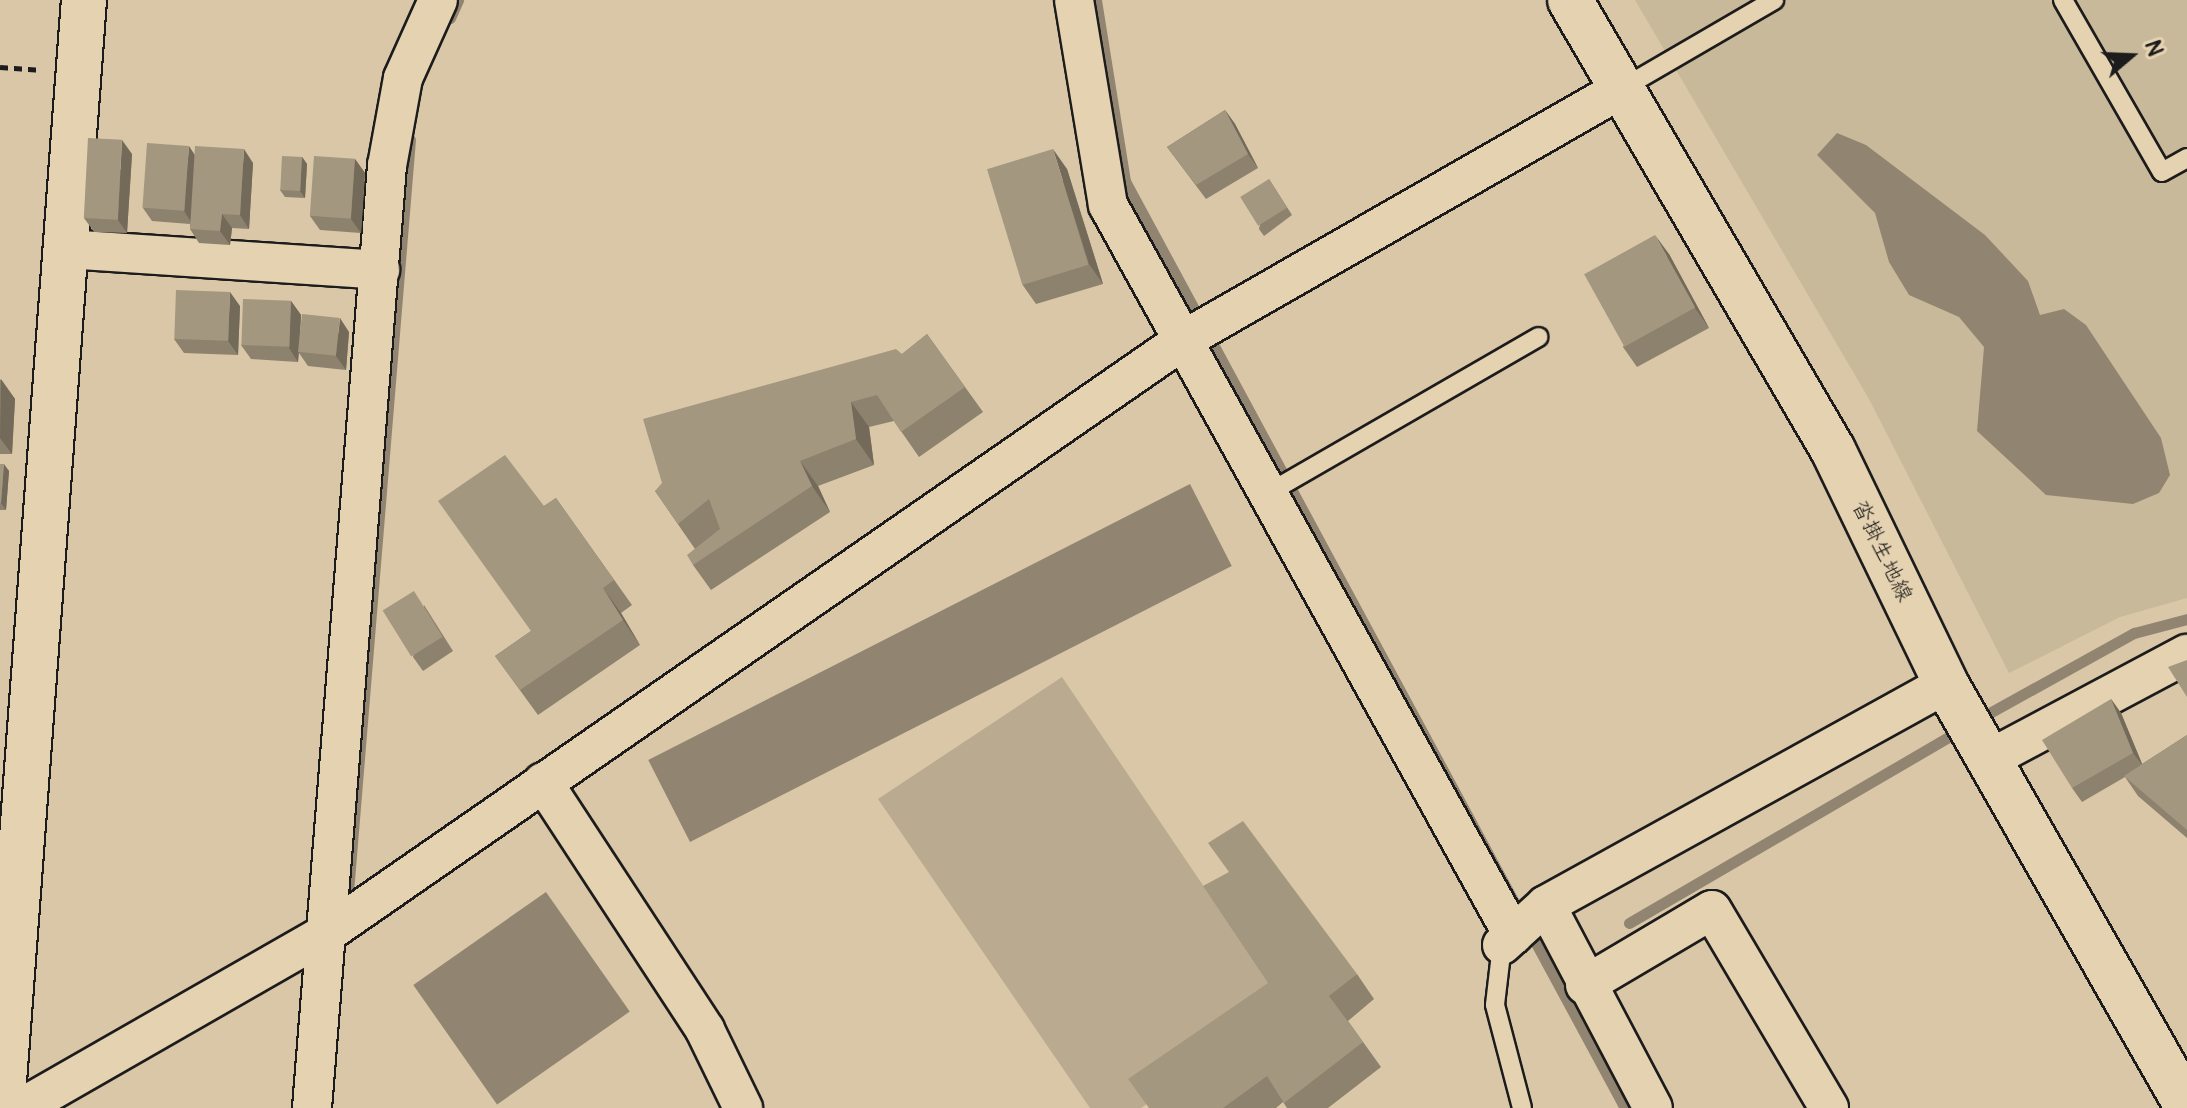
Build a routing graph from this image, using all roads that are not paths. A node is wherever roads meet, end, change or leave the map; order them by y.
1 (84, 0) edge
2 (438, 0) edge
3 (1074, 0) edge
4 (1570, 0) edge
5 (1774, 0) edge
6 (2063, 0) edge
7 (1623, 88) junction
8 (2187, 158) edge
9 (66, 249) junction
10 (380, 270) junction
11 (1538, 337) dead end
12 (1185, 339) junction
13 (1270, 492) junction
14 (2187, 654) edge
15 (1946, 684) junction
16 (1991, 758) junction
17 (543, 782) junction
18 (1546, 905) junction
19 (327, 933) junction
20 (1507, 940) junction
21 (1585, 985) junction
22 (5, 1019) edge
23 (2187, 1106) edge
24 (2, 1108) edge
25 (21, 1108) edge
26 (312, 1108) edge
27 (743, 1108) edge
28 (1522, 1108) edge
29 (1653, 1108) edge
30 (1829, 1108) edge

1 - 9 main road
2 - 10 street
3 - 12 street
4 - 7 main road, 沓掛生地線
5 - 7 lane
6 - 8 lane
7 - 12 street
7 - 15 main road, 沓掛生地線
9 - 10 street
9 - 22 main road
10 - 19 street
11 - 13 lane
12 - 13 street
12 - 17 street
13 - 20 street
14 - 16 street
15 - 16 main road, 沓掛生地線
15 - 18 street
16 - 23 main road, 沓掛生地線
17 - 19 street
17 - 27 street
18 - 20 street
18 - 21 street
19 - 25 street
19 - 26 street
20 - 28 lane
21 - 29 street
21 - 30 street
22 - 24 main road

